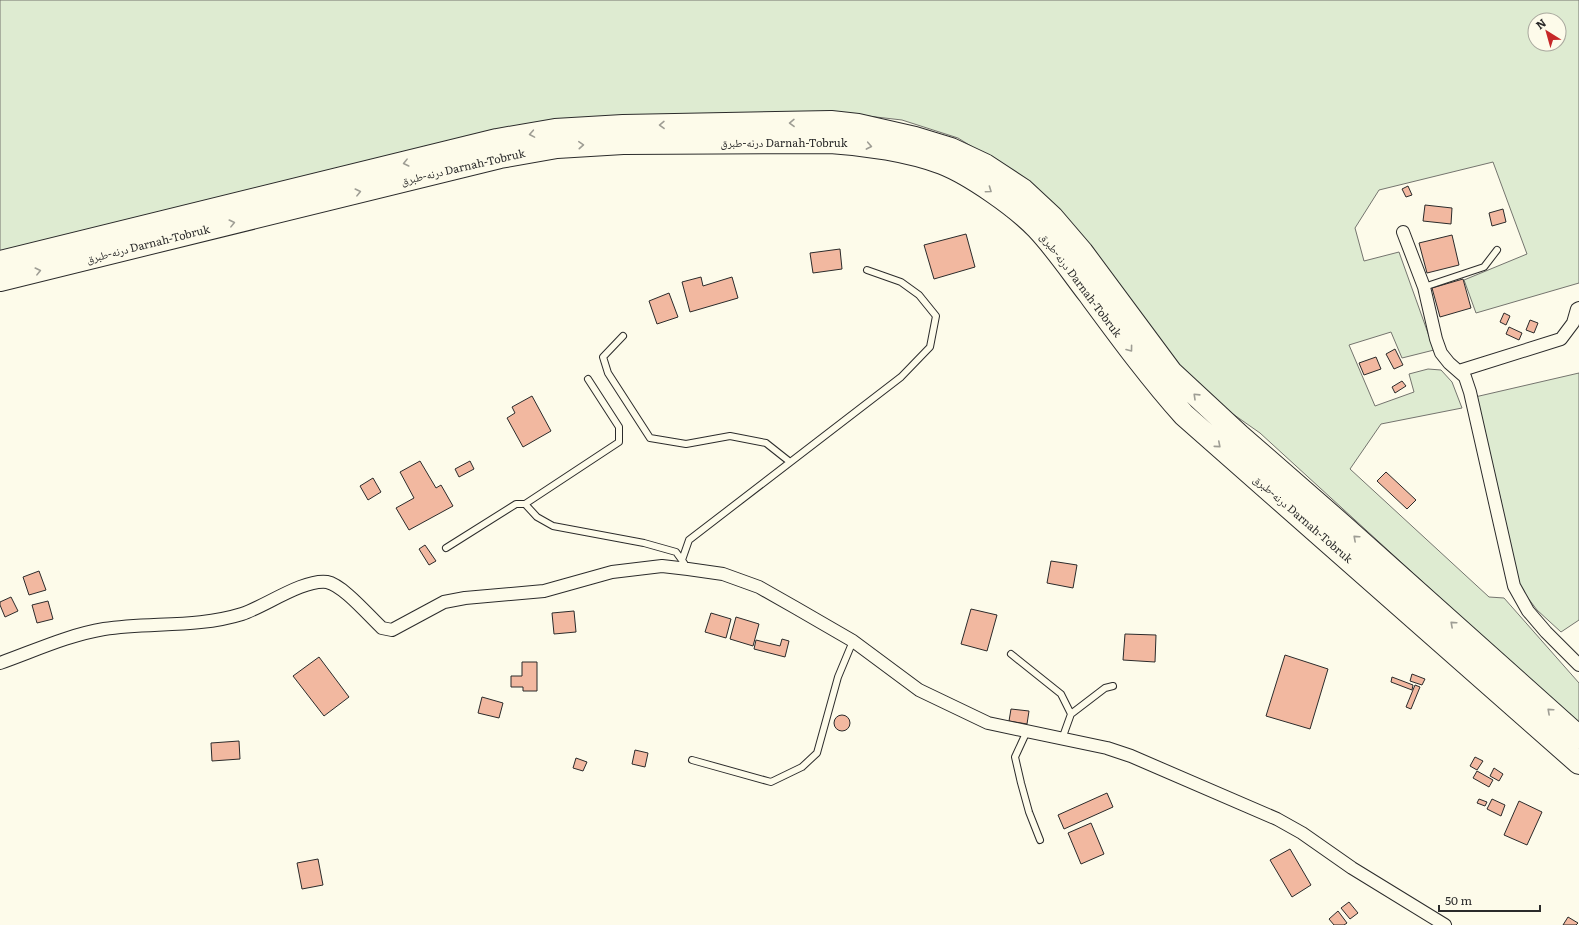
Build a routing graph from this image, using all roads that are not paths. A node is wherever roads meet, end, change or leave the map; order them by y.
1 (1403, 232) dead end
2 (1497, 250) dead end
3 (0, 262) edge
4 (867, 270) dead end
5 (0, 280) edge
6 (1424, 287) junction
7 (1579, 308) edge
8 (623, 336) dead end
9 (1459, 370) junction
10 (588, 379) dead end
11 (790, 462) junction
12 (525, 504) junction
13 (446, 548) dead end
14 (685, 564) junction
15 (854, 641) junction
16 (1011, 654) dead end
17 (0, 663) edge
18 (1579, 665) edge
19 (1113, 686) dead end
20 (1071, 714) junction
21 (1027, 731) junction
22 (1579, 737) edge
23 (1062, 739) junction
24 (692, 760) dead end
25 (1579, 763) edge
26 (1040, 840) dead end
27 (1445, 925) edge

1 - 6 street
2 - 6 lane
22 -> 3 highway, درنه-طبرق Darnah-Tobruk
4 - 11 lane
5 -> 25 highway, درنه-طبرق Darnah-Tobruk
6 - 9 street
7 - 9 street
8 - 11 lane
9 - 18 street
10 - 12 lane
11 - 14 lane
12 - 13 lane
12 - 14 lane
14 - 15 street
14 - 17 street
15 - 21 street
15 - 24 lane
16 - 20 lane
19 - 20 lane
20 - 23 lane
21 - 23 street
21 - 26 lane
23 - 27 street

